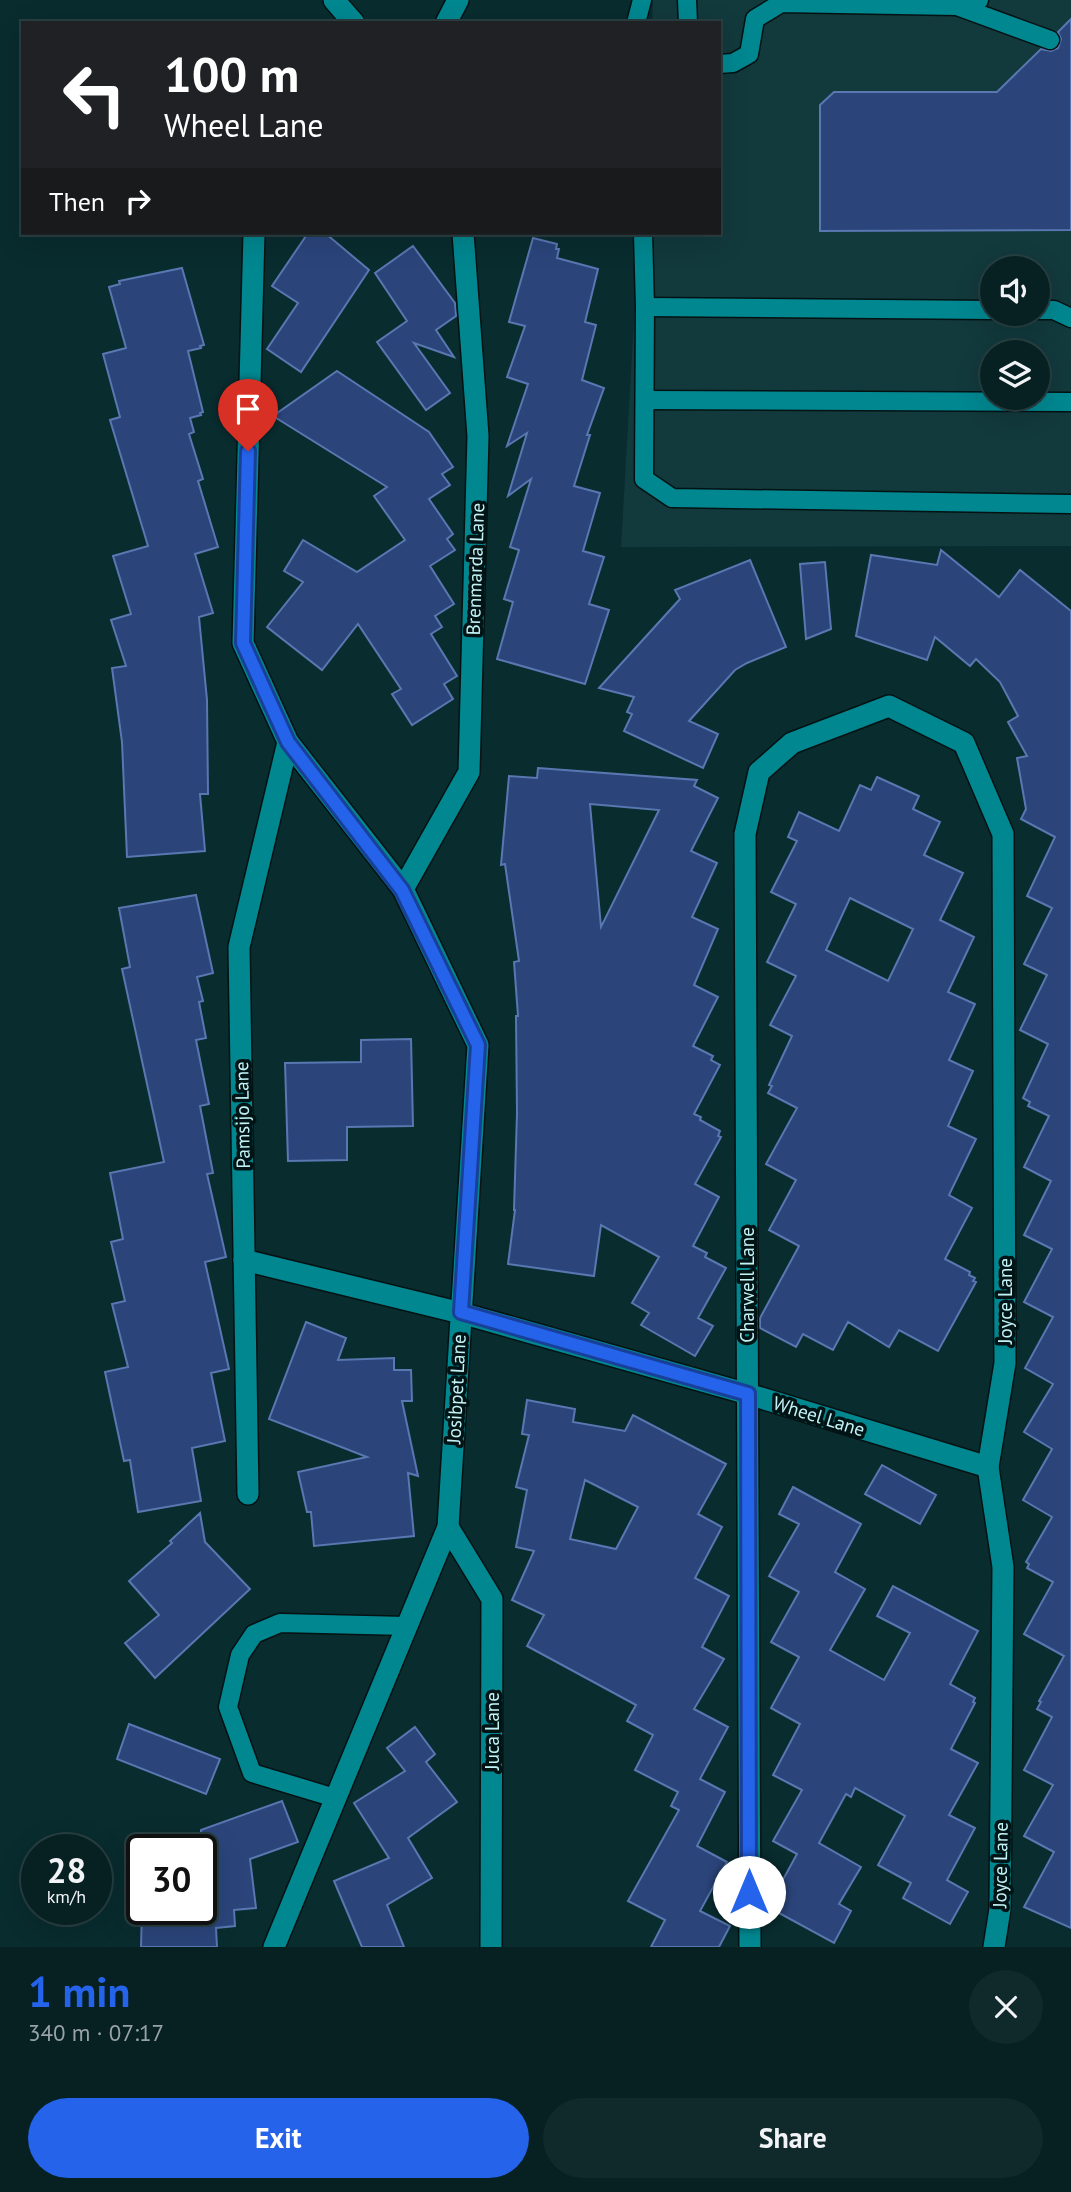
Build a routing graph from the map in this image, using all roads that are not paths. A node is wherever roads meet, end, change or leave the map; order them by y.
1 (334, 0) edge
2 (458, 0) edge
3 (642, 0) edge
4 (687, 0) edge
5 (979, 0) edge
6 (957, 6) junction
7 (352, 21) edge
8 (447, 21) edge
9 (637, 21) edge
10 (688, 21) edge
11 (1050, 40) dead end
12 (721, 64) edge
13 (254, 235) edge
14 (463, 235) edge
15 (643, 235) edge
16 (645, 307) junction
17 (980, 310) edge
18 (1050, 310) edge
19 (1071, 318) edge
20 (645, 400) junction
21 (1071, 402) edge
22 (1071, 504) edge
23 (889, 706) joint
24 (288, 742) junction
25 (402, 890) junction
26 (244, 1259) junction
27 (461, 1312) junction
28 (748, 1394) junction
29 (988, 1467) junction
30 (247, 1494) dead end
31 (448, 1527) junction
32 (407, 1626) junction
33 (335, 1798) junction
34 (274, 1947) edge
35 (491, 1947) edge
36 (750, 1947) edge
37 (993, 1947) edge

1 - 7 street
2 - 8 street
3 - 9 lane
4 - 10 lane
5 - 6 lane
6 - 11 lane
6 - 12 lane
13 - 24 street, Josibpet Lane
14 - 25 street, Brenmarda Lane
15 - 16 lane
16 - 17 lane
16 - 20 lane
18 - 19 lane
20 - 21 lane
20 - 22 lane
23 - 28 street, Charwell Lane
23 - 29 street, Joyce Lane
24 - 25 street, Josibpet Lane
24 - 26 street, Pamsijo Lane
25 - 27 street, Josibpet Lane
26 - 27 street, Wheel Lane
26 - 30 street, Pamsijo Lane
27 - 28 street, Wheel Lane
27 - 31 street, Josibpet Lane
28 - 29 street, Wheel Lane
28 - 36 street, Charwell Lane
29 - 37 street, Joyce Lane
31 - 32 street, Josibpet Lane
31 - 35 street, Juca Lane
32 - 33 street, Josibpet Lane
32 - 33 lane
33 - 34 street, Josibpet Lane

